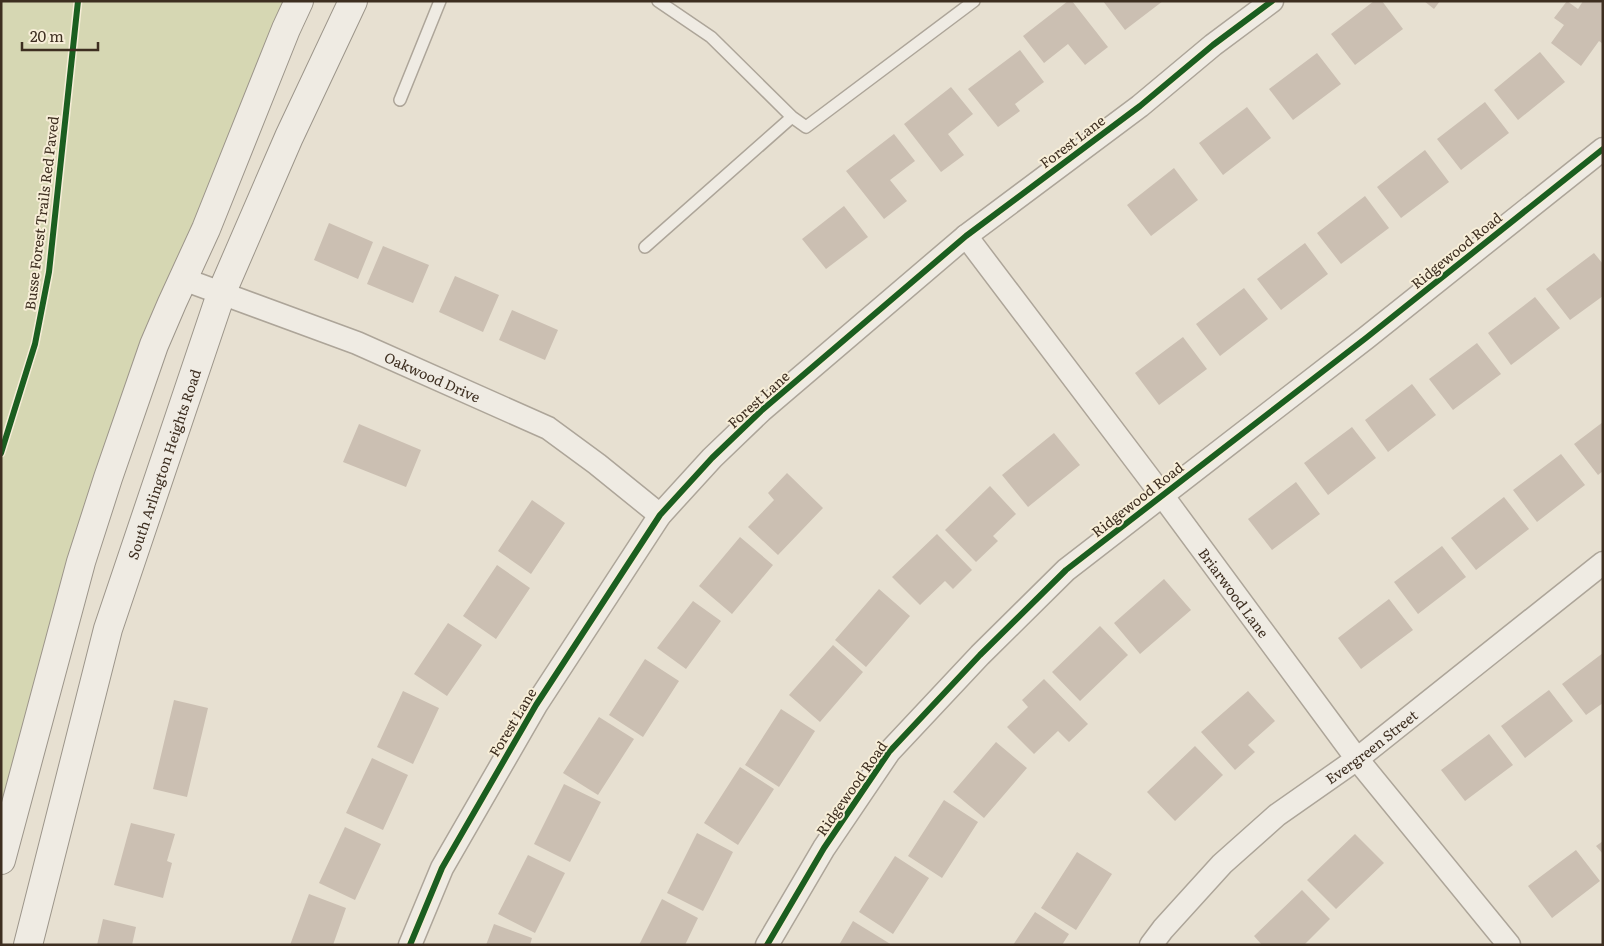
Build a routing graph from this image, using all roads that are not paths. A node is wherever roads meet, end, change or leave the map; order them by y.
1 (299, 1) edge
2 (353, 1) edge
3 (440, 1) edge
4 (658, 1) edge
5 (974, 1) edge
6 (1272, 1) edge
7 (400, 100) dead end
8 (792, 117) junction
9 (1603, 149) edge
10 (966, 236) junction
11 (645, 247) dead end
12 (183, 279) junction
13 (220, 294) junction
14 (1162, 495) junction
15 (660, 514) junction
16 (1603, 563) edge
17 (1357, 759) junction
18 (1, 860) edge
19 (28, 945) edge
20 (410, 945) edge
21 (767, 945) edge
22 (1151, 945) edge
23 (1509, 945) edge

1 - 12 main road
2 - 13 main road, South Arlington Heights Road
3 - 7 lane
4 - 8 lane
5 - 8 lane
6 - 10 street, Forest Lane
8 - 11 lane
9 - 14 street, Ridgewood Road
10 - 14 street, Briarwood Lane
10 - 15 street, Forest Lane
12 - 13 street, Oakwood Drive
12 - 18 main road
13 - 15 street, Oakwood Drive
13 - 19 main road, South Arlington Heights Road
14 - 17 street, Briarwood Lane
14 - 21 street, Ridgewood Road
15 - 20 street, Forest Lane
16 - 17 street, Evergreen Street
17 - 22 street, Evergreen Street
17 - 23 street, Briarwood Lane

